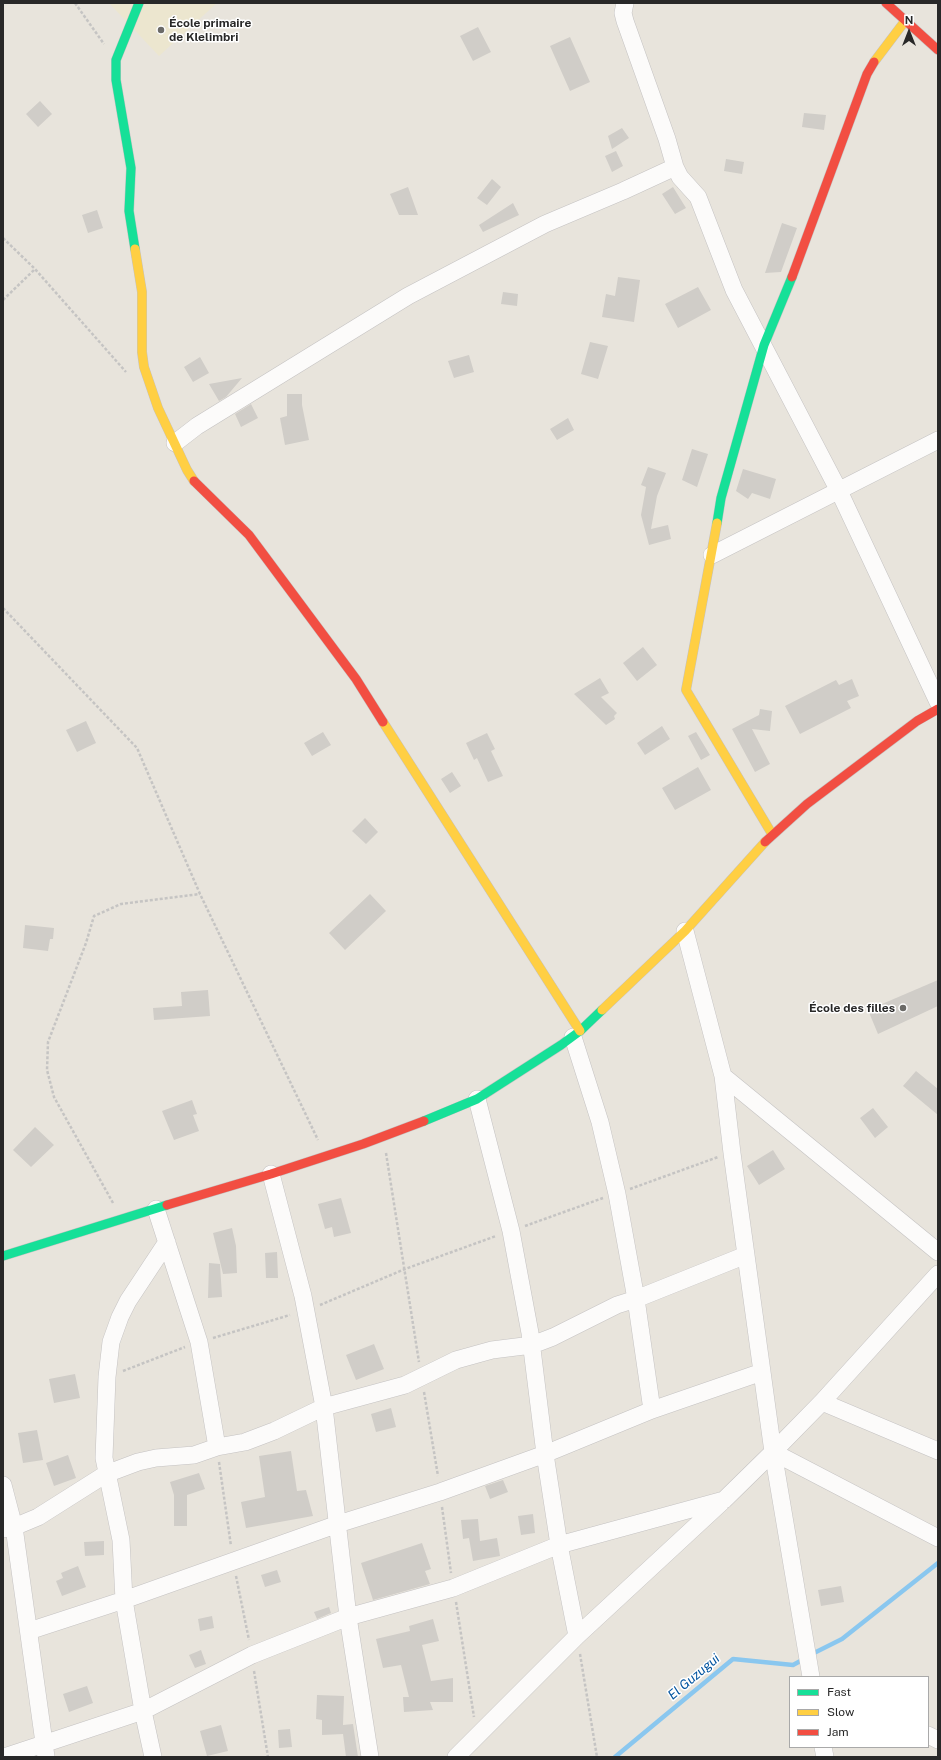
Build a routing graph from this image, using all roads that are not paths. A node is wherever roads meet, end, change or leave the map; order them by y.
1 (139, 3) edge
2 (625, 3) edge
3 (887, 3) edge
4 (905, 21) junction
5 (938, 50) edge
6 (675, 166) junction
7 (764, 344) junction
8 (938, 440) edge
9 (175, 443) junction
10 (839, 491) junction
11 (712, 555) junction
12 (938, 702) edge
13 (938, 709) edge
14 (772, 834) junction
15 (685, 931) junction
16 (576, 1034) junction
17 (723, 1076) junction
18 (477, 1099) junction
19 (271, 1174) junction
20 (156, 1208) junction
21 (166, 1242) junction
22 (938, 1252) edge
23 (746, 1255) junction
24 (3, 1256) edge
25 (938, 1274) edge
26 (636, 1299) junction
27 (532, 1345) junction
28 (762, 1372) junction
29 (822, 1402) junction
30 (324, 1407) junction
31 (652, 1410) junction
32 (217, 1448) junction
33 (938, 1451) edge
34 (773, 1452) junction
35 (545, 1454) junction
36 (106, 1474) junction
37 (3, 1485) edge
38 (724, 1500) junction
39 (338, 1524) junction
40 (8, 1528) edge
41 (938, 1538) edge
42 (559, 1545) junction
43 (124, 1600) junction
44 (348, 1617) junction
45 (29, 1630) junction
46 (577, 1636) junction
47 (811, 1676) edge
48 (143, 1711) junction
49 (929, 1736) edge
50 (938, 1740) edge
51 (45, 1750) edge
52 (4, 1757) edge
53 (154, 1757) edge
54 (370, 1757) edge
55 (456, 1757) edge

1 - 9 street
2 - 6 street
3 - 4 street
4 - 5 street
4 - 7 street
6 - 7 street
6 - 9 street
7 - 10 street
7 - 11 street
8 - 10 street
9 - 16 street
10 - 11 street
10 - 12 street
11 - 14 street
13 - 14 street
14 - 15 street
15 - 16 street
15 - 17 street
16 - 18 street
16 - 26 street
17 - 22 street
17 - 23 street
18 - 19 street
18 - 27 street
19 - 20 street
19 - 30 street
20 - 21 street
20 - 24 street
21 - 32 street
21 - 36 street
23 - 26 street
23 - 28 street
25 - 29 street
26 - 27 street
26 - 31 street
27 - 30 street
27 - 35 street
28 - 31 street
28 - 34 street
29 - 33 street
29 - 34 street
30 - 32 street
30 - 39 street
31 - 35 street
32 - 36 street
34 - 38 street
34 - 41 street
34 - 47 street
35 - 39 street
35 - 42 street
36 - 40 street
36 - 43 street
37 - 40 street
38 - 42 street
38 - 46 street
39 - 43 street
39 - 44 street
40 - 45 street
42 - 44 street
42 - 46 street
43 - 45 street
43 - 48 street
44 - 48 street
44 - 54 street
45 - 51 street
46 - 55 street
48 - 51 street
48 - 53 street
49 - 50 street
51 - 52 street

